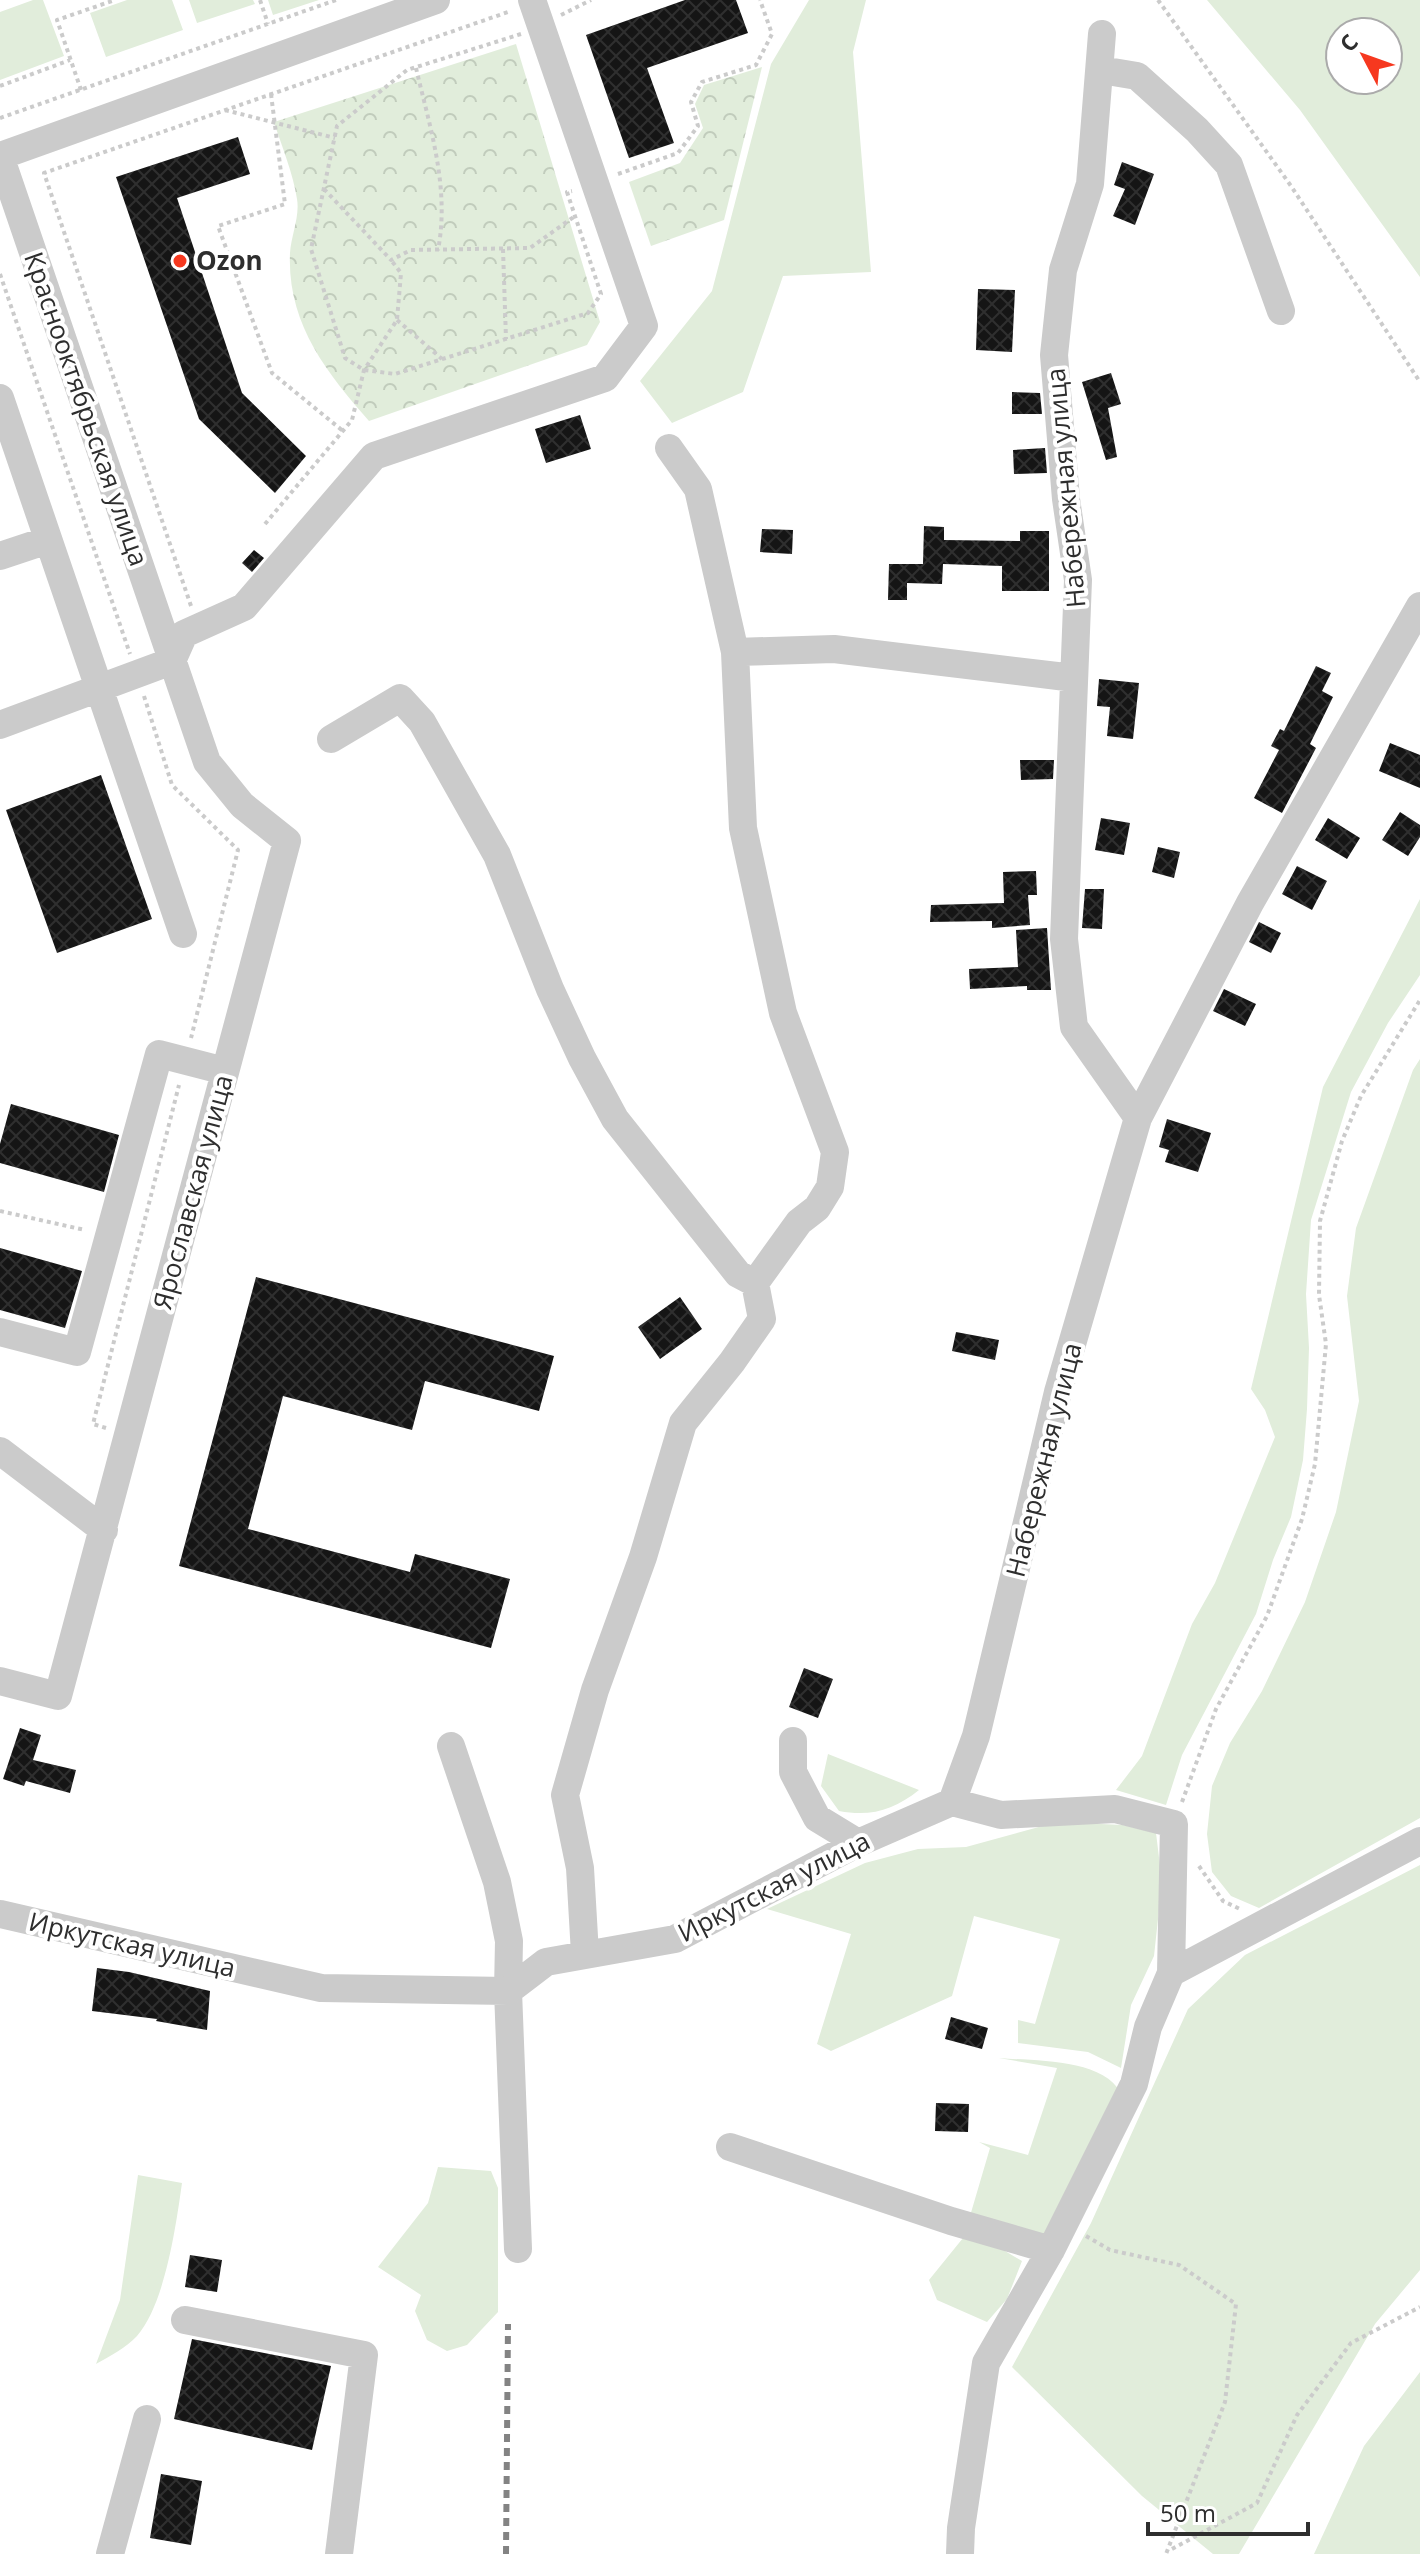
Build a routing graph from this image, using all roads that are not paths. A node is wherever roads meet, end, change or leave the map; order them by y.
1 (436, 0) edge
2 (536, 10) edge
3 (1102, 34) dead end
4 (1101, 70) junction
5 (0, 156) edge
6 (1281, 311) dead end
7 (0, 398) edge
8 (669, 448) dead end
9 (48, 540) junction
10 (0, 556) edge
11 (1420, 606) edge
12 (735, 652) junction
13 (172, 661) junction
14 (1074, 678) junction
15 (100, 690) junction
16 (0, 725) edge
17 (331, 739) dead end
18 (183, 934) dead end
19 (225, 1071) junction
20 (1138, 1118) junction
21 (755, 1283) junction
22 (0, 1332) edge
23 (0, 1451) edge
24 (104, 1530) junction
25 (0, 1681) edge
26 (793, 1741) dead end
27 (451, 1746) dead end
28 (952, 1802) junction
29 (1420, 1841) edge
30 (858, 1843) junction
31 (0, 1914) edge
32 (585, 1954) junction
33 (1171, 1973) junction
34 (508, 1991) junction
35 (730, 2147) dead end
36 (518, 2249) dead end
37 (1051, 2250) junction
38 (185, 2320) dead end
39 (147, 2419) dead end
40 (110, 2554) edge
41 (339, 2554) edge
42 (960, 2554) edge

1 - 5 street
2 - 13 street
3 - 4 street, Набережная улица
4 - 6 street
4 - 14 street, Набережная улица
5 - 13 street, Краснооктябрьская улица
7 - 9 street
8 - 12 street
9 - 10 street
9 - 15 street
11 - 20 street, Набережная улица
12 - 14 street
12 - 21 street
13 - 15 street
13 - 19 street, Ярославская улица
14 - 20 street, Набережная улица
15 - 16 street
15 - 18 street
17 - 21 street
19 - 22 street
19 - 24 street, Ярославская улица
20 - 28 street, Набережная улица
21 - 32 street
23 - 24 street
24 - 25 street, Ярославская улица
26 - 30 street
27 - 34 street
28 - 30 street, Иркутская улица
28 - 33 street
29 - 33 street
30 - 32 street, Иркутская улица
31 - 34 street, Иркутская улица
32 - 34 street, Иркутская улица
33 - 37 street
34 - 36 street
35 - 37 street
37 - 42 street
38 - 41 street
39 - 40 street

